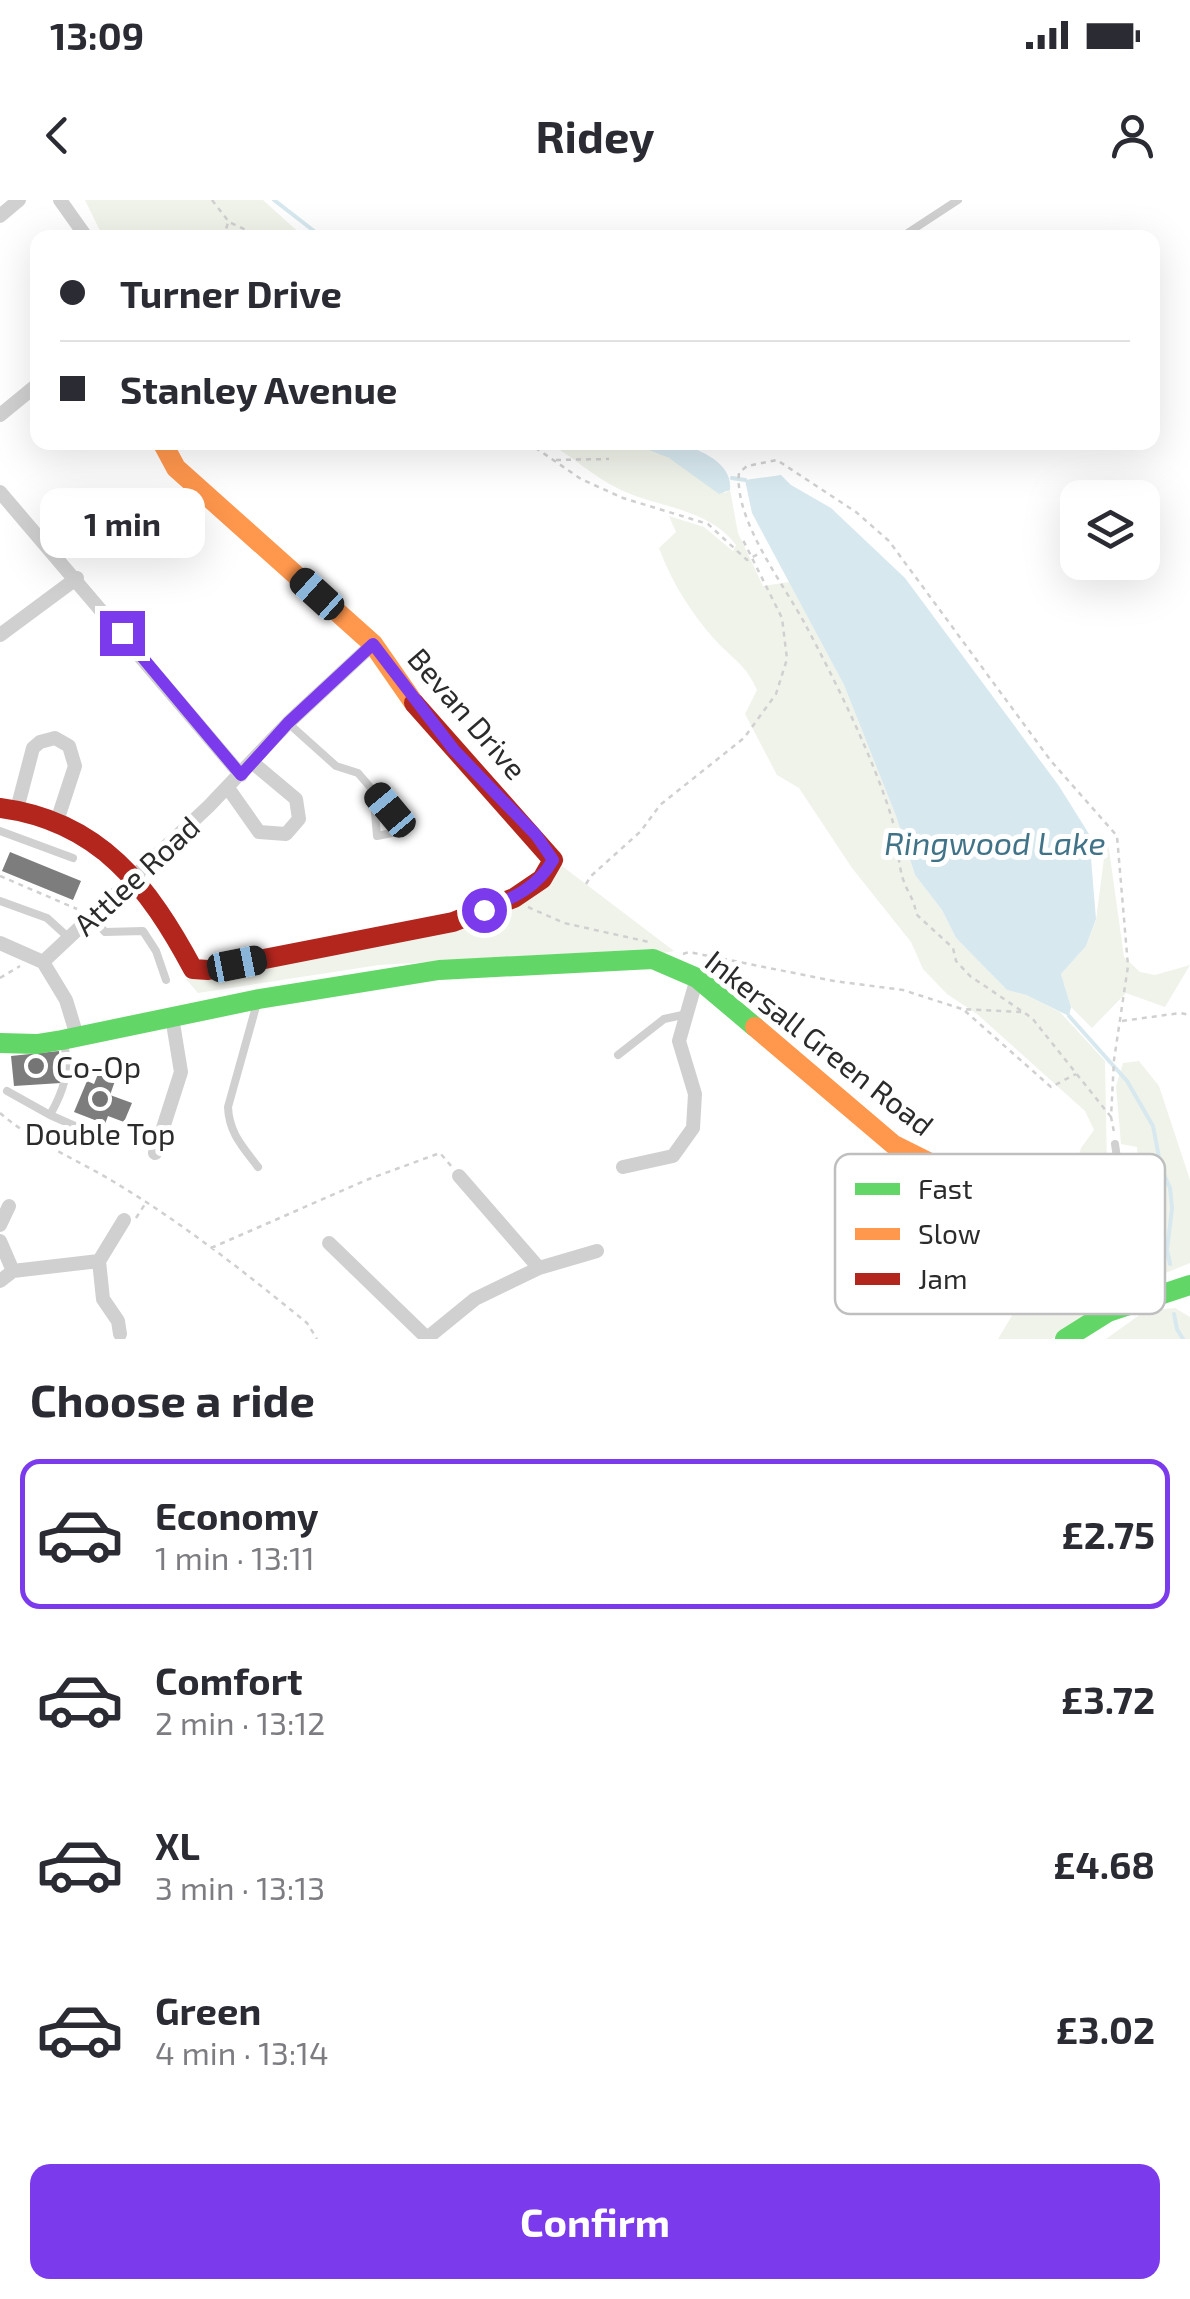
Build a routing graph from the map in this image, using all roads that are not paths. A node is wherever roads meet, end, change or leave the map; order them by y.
1 (19, 200) edge
2 (60, 200) edge
3 (958, 200) edge
4 (0, 216) edge
5 (82, 230) edge
6 (912, 230) edge
7 (30, 391) edge
8 (0, 416) edge
9 (166, 450) edge
10 (0, 492) edge
11 (76, 578) junction
12 (0, 636) edge
13 (373, 644) junction
14 (288, 723) junction
15 (254, 762) junction
16 (241, 775) junction
17 (228, 788) junction
18 (374, 790) junction
19 (8, 808) edge
20 (56, 824) junction
21 (0, 832) edge
22 (73, 858) dead end
23 (132, 876) junction
24 (0, 901) edge
25 (91, 916) road end
26 (69, 938) junction
27 (0, 943) edge
28 (38, 960) junction
29 (697, 978) junction
30 (166, 980) dead end
31 (258, 999) junction
32 (687, 1014) junction
33 (172, 1017) junction
34 (70, 1038) junction
35 (0, 1042) edge
36 (618, 1055) dead end
37 (7, 1091) dead end
38 (50, 1115) junction
39 (108, 1141) dead end
40 (1115, 1144) road end
41 (156, 1153) dead end
42 (912, 1154) edge
43 (1116, 1154) edge
44 (258, 1166) dead end
45 (624, 1167) dead end
46 (459, 1176) road end
47 (9, 1206) dead end
48 (124, 1220) dead end
49 (0, 1224) edge
50 (0, 1241) edge
51 (329, 1243) dead end
52 (597, 1250) dead end
53 (99, 1260) junction
54 (539, 1268) junction
55 (13, 1270) junction
56 (0, 1282) edge
57 (1100, 1314) edge
58 (120, 1334) dead end
59 (427, 1339) edge
60 (1065, 1339) edge

1 - 4 street
2 - 5 street
3 - 6 lane
7 - 8 street
9 - 13 main road, Bevan Drive
10 - 11 street
11 - 12 street
11 - 16 street
13 - 14 street, Attlee Road
13 - 23 main road, Bevan Drive
14 - 15 street, Attlee Road
14 - 18 lane
15 - 16 street, Attlee Road
15 - 17 street, Attlee Road
16 - 17 street, Attlee Road
17 - 23 street, Attlee Road
18 - 18 lane
19 - 20 main road
19 - 20 street
20 - 23 main road
21 - 22 lane
23 - 26 street, Attlee Road
24 - 26 lane
25 - 30 lane
26 - 28 street, Attlee Road
27 - 28 street
28 - 34 street
29 - 31 main road, Inkersall Green Road
29 - 32 street
29 - 42 main road, Inkersall Green Road
31 - 33 main road, Inkersall Green Road
31 - 44 lane
32 - 36 lane
32 - 45 street
33 - 34 main road, Inkersall Green Road
33 - 41 street
34 - 35 main road, Inkersall Green Road
34 - 38 lane
37 - 38 lane
38 - 39 lane
40 - 43 lane
46 - 54 street
47 - 49 street
48 - 53 street
50 - 55 street
51 - 59 street
52 - 54 street
53 - 55 street
53 - 58 street
54 - 59 street
55 - 56 street
57 - 60 main road

